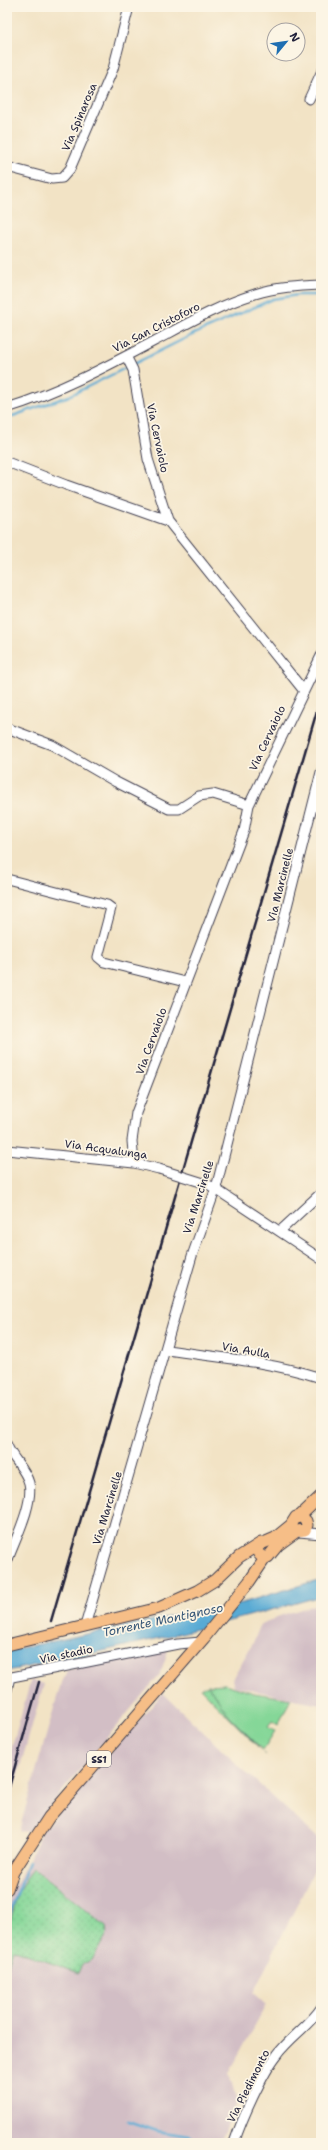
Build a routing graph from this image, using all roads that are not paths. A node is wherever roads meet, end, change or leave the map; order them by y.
1 (129, 7) edge
2 (321, 73) edge
3 (309, 99) dead end
4 (7, 167) edge
5 (321, 285) edge
6 (127, 358) junction
7 (7, 408) edge
8 (7, 462) edge
9 (168, 521) junction
10 (321, 656) edge
11 (304, 691) junction
12 (7, 728) edge
13 (321, 772) edge
14 (249, 805) junction
15 (7, 879) edge
16 (185, 982) junction
17 (7, 1150) edge
18 (134, 1163) junction
19 (216, 1188) junction
20 (321, 1193) edge
21 (280, 1231) junction
22 (321, 1259) edge
23 (166, 1350) junction
24 (321, 1378) edge
25 (7, 1448) edge
26 (321, 1496) edge
27 (305, 1521) junction
28 (297, 1531) junction
29 (321, 1533) edge
30 (261, 1551) junction
31 (7, 1562) edge
32 (85, 1626) junction
33 (203, 1640) junction
34 (7, 1645) edge
35 (8, 1678) edge
36 (7, 1690) edge
37 (7, 1889) edge
38 (321, 2008) edge
39 (234, 2143) edge

1 - 4 street, Via Spinarosa
2 - 3 street
5 - 6 street, Via San Cristoforo
6 - 7 street, Via San Cristoforo
6 - 9 street, Via Cervaiolo
8 - 9 street
9 - 11 street, Via Cervaiolo
10 - 11 street
11 - 14 street, Via Cervaiolo
12 - 14 street
13 - 19 street, Via Marcinelle
14 - 16 street, Via Cervaiolo
15 - 16 street
16 - 18 street, Via Cervaiolo
17 - 18 street, Via Acqualunga
18 - 19 street, Via Acqualunga, bridge
19 - 21 street, Via Acqualunga
19 - 23 street, Via Marcinelle
20 - 21 street
21 - 22 street, Via Acqualunga
23 - 24 street, Via Aulla
23 - 32 street, Via Marcinelle
25 - 31 street
26 - 27 main road
27 - 28 main road
27 - 29 street
27 - 30 main road
28 - 29 street
28 - 30 main road
30 - 32 main road
30 - 33 main road, SS1
32 - 34 main road
33 - 35 street, Via stadio
33 - 37 main road, SS1
35 - 36 street
38 - 39 street, Via Piedimonto

